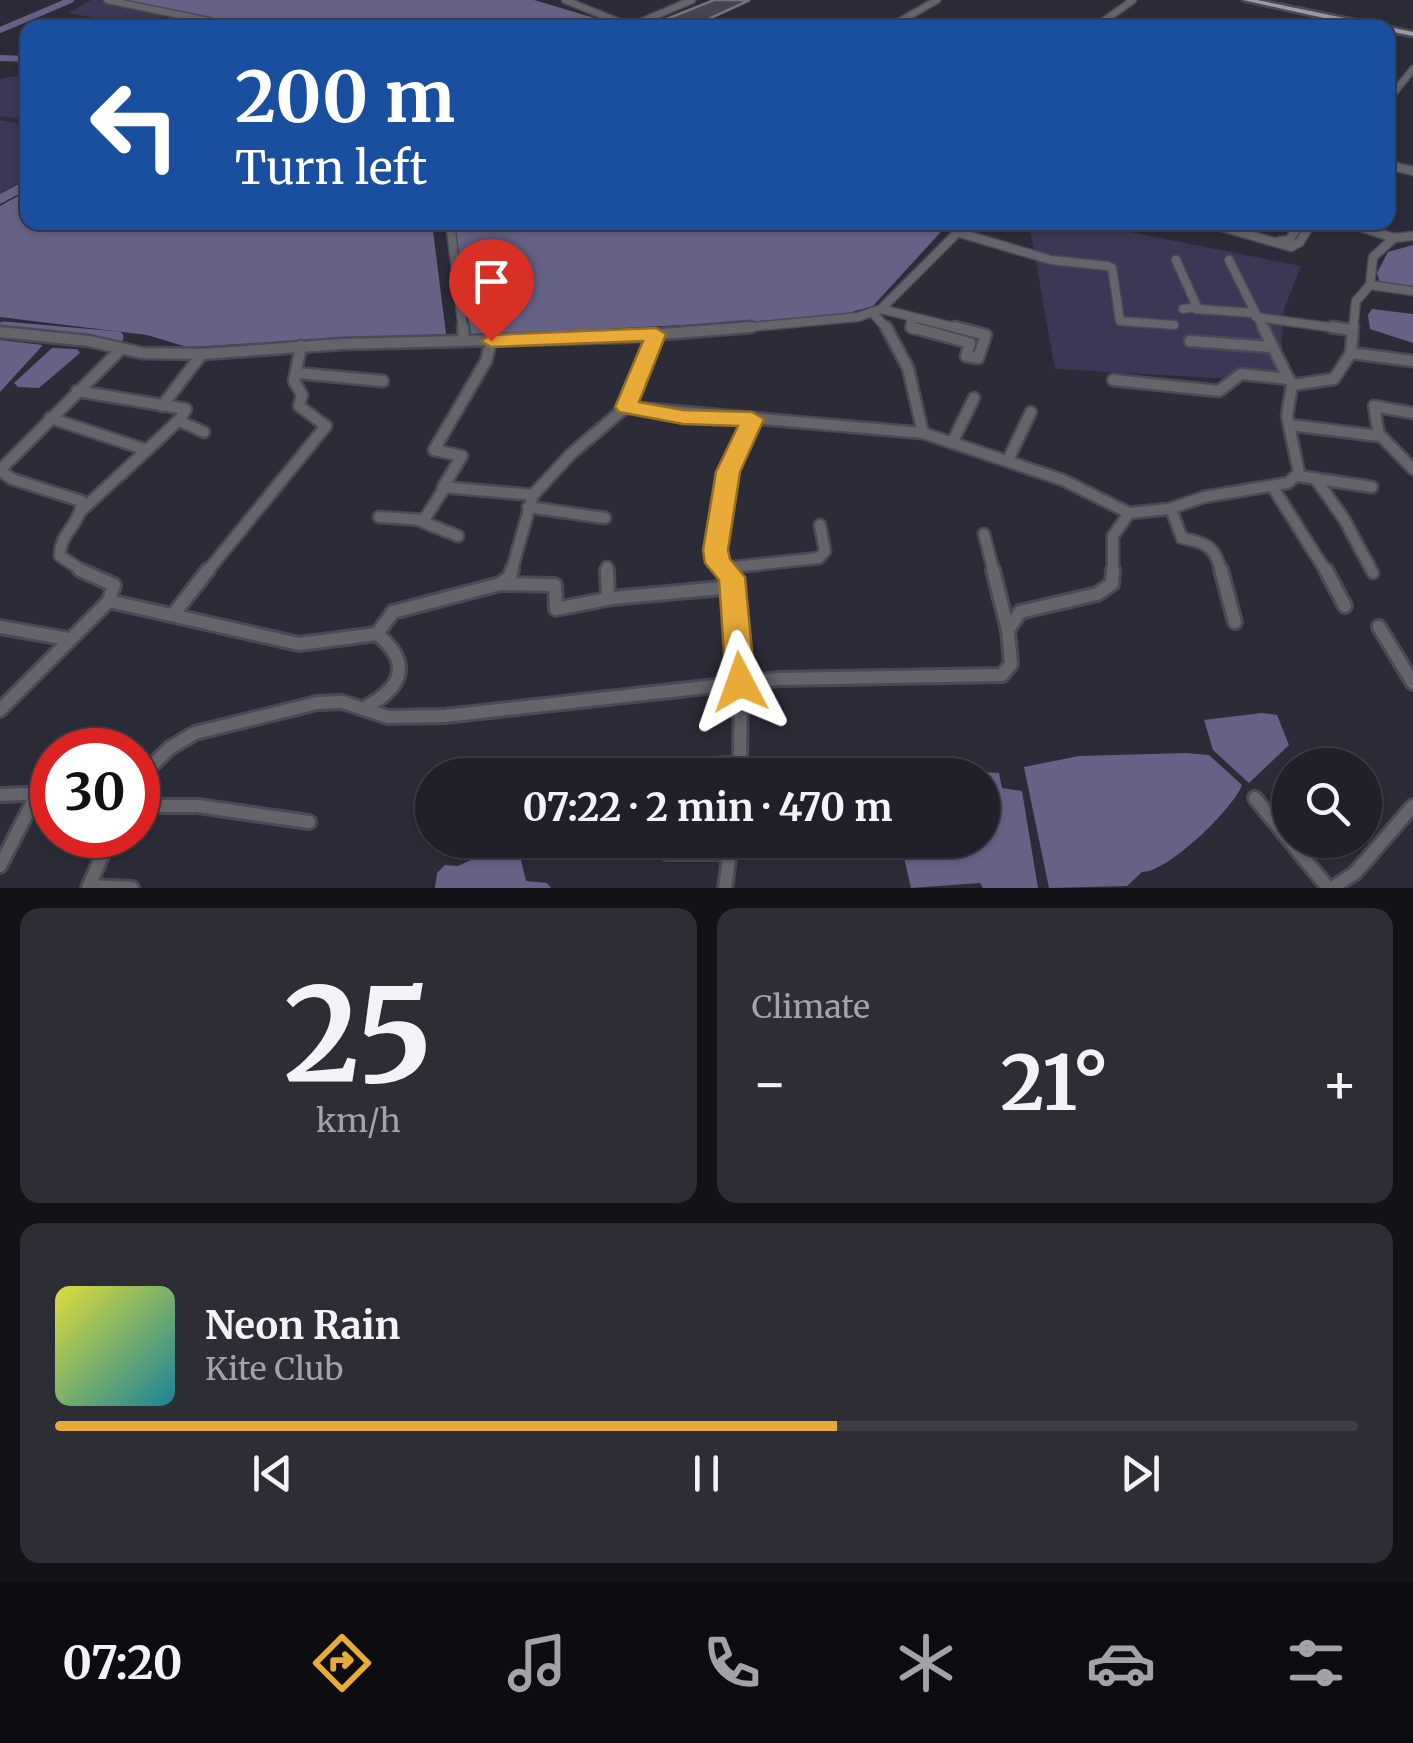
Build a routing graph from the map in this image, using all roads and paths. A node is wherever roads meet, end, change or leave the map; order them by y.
1 (107, 0) edge
2 (565, 0) edge
3 (680, 0) edge
4 (692, 0) edge
5 (937, 0) edge
6 (949, 0) edge
7 (1232, 0) edge
8 (1247, 0) edge
9 (1126, 2) edge
10 (201, 20) edge
11 (619, 20) edge
12 (641, 20) edge
13 (644, 20) edge
14 (902, 20) edge
15 (915, 20) edge
16 (1098, 20) edge
17 (1104, 20) edge
18 (1326, 20) edge
19 (1343, 20) edge
20 (1413, 68) edge
21 (1395, 91) edge
22 (451, 230) edge
23 (962, 230) edge
24 (1233, 230) edge
25 (1242, 230) edge
26 (1296, 230) edge
27 (1307, 230) edge
28 (1370, 230) edge
29 (960, 233) junction
30 (1413, 236) edge
31 (1394, 238) junction
32 (1176, 260) dead end
33 (1229, 260) dead end
34 (1370, 285) junction
35 (1413, 291) edge
36 (1183, 309) dead end
37 (1196, 309) junction
38 (877, 310) junction
39 (1255, 315) junction
40 (911, 317) junction
41 (1174, 325) dead end
42 (1352, 330) junction
43 (0, 332) edge
44 (656, 334) junction
45 (464, 340) junction
46 (491, 341) junction
47 (1190, 341) dead end
48 (301, 346) junction
49 (1270, 347) junction
50 (121, 350) junction
51 (1351, 353) junction
52 (202, 354) junction
53 (1413, 361) edge
54 (296, 373) junction
55 (1113, 380) dead end
56 (383, 382) dead end
57 (1291, 382) junction
58 (77, 391) junction
59 (974, 398) dead end
60 (162, 406) junction
61 (626, 407) junction
62 (1030, 412) dead end
63 (1413, 413) edge
64 (50, 418) junction
65 (752, 419) junction
66 (179, 420) junction
67 (1290, 424) junction
68 (204, 432) dead end
69 (924, 433) junction
70 (1378, 434) junction
71 (952, 443) junction
72 (146, 450) junction
73 (1008, 460) junction
74 (1413, 469) edge
75 (0, 470) edge
76 (1298, 476) junction
77 (1316, 478) junction
78 (1272, 486) junction
79 (1372, 486) dead end
80 (446, 487) junction
81 (530, 501) junction
82 (1171, 508) junction
83 (82, 510) junction
84 (1129, 512) junction
85 (378, 517) dead end
86 (605, 518) dead end
87 (420, 522) junction
88 (820, 525) dead end
89 (984, 534) dead end
90 (458, 536) dead end
91 (606, 567) dead end
92 (724, 568) junction
93 (1373, 573) dead end
94 (500, 584) junction
95 (733, 587) junction
96 (612, 598) junction
97 (110, 601) junction
98 (1345, 606) dead end
99 (172, 615) junction
100 (1235, 622) dead end
101 (0, 627) edge
102 (1378, 628) dead end
103 (1008, 630) junction
104 (377, 634) junction
105 (68, 638) junction
106 (740, 682) junction
107 (1413, 682) edge
108 (366, 707) junction
109 (0, 710) edge
110 (160, 757) edge
111 (742, 758) edge
112 (0, 795) edge
113 (30, 795) edge
114 (1256, 798) dead end
115 (160, 806) edge
116 (1413, 806) edge
117 (30, 818) edge
118 (309, 822) dead end
119 (101, 858) edge
120 (728, 858) edge
121 (0, 866) edge
122 (88, 887) edge
123 (132, 888) edge
124 (725, 888) edge
125 (1330, 888) edge

1 - 10 street
2 - 11 street
3 - 12 street
4 - 13 street
5 - 14 street
6 - 15 street
7 - 18 main road
8 - 19 main road
9 - 16 street
9 - 17 street
20 - 21 street
22 - 45 street
23 - 29 street
24 - 27 street
25 - 26 street
28 - 31 street
29 - 38 street
29 - 41 street
30 - 31 street
31 - 34 street
32 - 37 street
33 - 39 street
34 - 35 street
34 - 42 street
36 - 37 street
37 - 39 street
38 - 40 street
38 - 44 street
38 - 69 street
39 - 42 street
39 - 49 street
40 - 40 street
42 - 51 street
43 - 50 street
44 - 46 street
44 - 61 street
45 - 46 street
45 - 48 street
46 - 80 street
47 - 49 street
48 - 52 street
48 - 54 street
49 - 57 street
50 - 52 street
50 - 58 street
51 - 53 street
51 - 57 street
52 - 60 street
54 - 56 street
54 - 99 street
55 - 57 street
57 - 67 street
58 - 60 street
58 - 64 street
59 - 71 street
60 - 66 street
61 - 65 street
61 - 81 street
62 - 73 street
63 - 70 street
64 - 72 street
64 - 75 street
65 - 69 street
65 - 92 street
66 - 68 street
66 - 72 street
67 - 70 street
67 - 76 street
69 - 71 street
70 - 74 street
71 - 73 street
72 - 83 street
73 - 84 street
75 - 83 street
76 - 77 street
76 - 78 street
77 - 79 street
77 - 93 street
78 - 82 street
78 - 98 street
80 - 81 street
80 - 87 street
81 - 86 street
81 - 94 street
82 - 84 street
82 - 100 street
83 - 97 street
84 - 103 street
85 - 87 street
87 - 90 street
88 - 92 street
89 - 103 street
91 - 96 street
92 - 95 street
94 - 96 street
94 - 104 street
95 - 96 street
95 - 106 street
97 - 99 street
97 - 105 street
99 - 104 street
101 - 105 street
102 - 107 street
103 - 106 street
104 - 108 street
105 - 109 street
106 - 108 street
106 - 111 street
108 - 110 street
112 - 113 street
114 - 125 street
115 - 118 street
116 - 125 street
117 - 121 street
119 - 122 street
120 - 124 street
122 - 123 street

